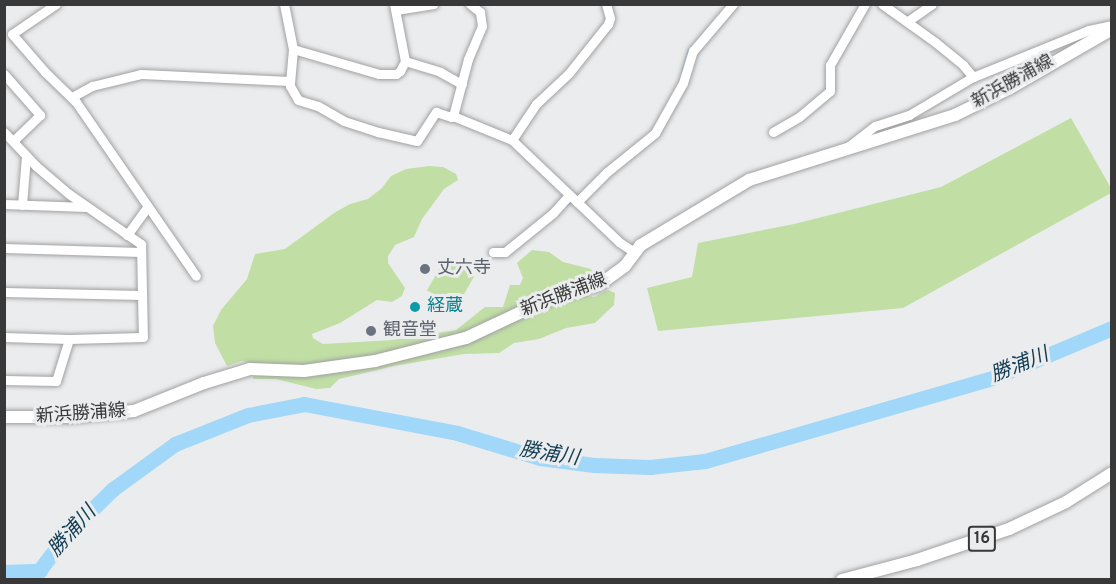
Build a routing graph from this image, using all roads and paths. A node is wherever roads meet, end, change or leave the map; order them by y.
1 (57, 4) edge
2 (284, 4) edge
3 (434, 4) edge
4 (470, 4) edge
5 (606, 4) edge
6 (733, 4) edge
7 (865, 4) edge
8 (882, 4) edge
9 (932, 4) edge
10 (395, 7) edge
11 (908, 21) junction
12 (1112, 27) edge
13 (293, 49) junction
14 (405, 61) junction
15 (4, 74) edge
16 (973, 77) junction
17 (290, 81) junction
18 (462, 84) junction
19 (72, 97) junction
20 (453, 116) junction
21 (4, 132) edge
22 (773, 132) dead end
23 (512, 140) junction
24 (13, 141) junction
25 (844, 149) junction
26 (26, 156) junction
27 (569, 195) junction
28 (577, 202) junction
29 (4, 204) edge
30 (22, 205) junction
31 (87, 207) junction
32 (147, 207) junction
33 (127, 235) junction
34 (4, 248) edge
35 (141, 252) junction
36 (493, 252) dead end
37 (634, 252) junction
38 (196, 276) dead end
39 (4, 292) edge
40 (142, 295) junction
41 (4, 337) edge
42 (69, 339) junction
43 (4, 380) edge
44 (4, 417) edge
45 (1112, 473) edge
46 (842, 579) edge

1 - 19 street
2 - 13 street
3 - 10 street
4 - 18 street
5 - 23 street
6 - 28 street
7 - 22 street
8 - 11 street
9 - 11 street
10 - 14 street
11 - 16 street
12 - 16 street
12 - 25 main road, 新浜勝浦線
13 - 14 street
13 - 17 street
14 - 18 street
15 - 24 street
16 - 25 street
17 - 19 street
17 - 20 street
18 - 20 street
19 - 32 street
20 - 23 street
21 - 24 street
23 - 27 street
24 - 26 street
25 - 37 main road, 新浜勝浦線
26 - 30 street
26 - 31 street
27 - 28 street
27 - 36 street
28 - 37 street
29 - 30 street
30 - 31 street
31 - 33 street
32 - 33 street
32 - 38 street
33 - 35 street
34 - 35 street
35 - 40 street
37 - 44 main road, 新浜勝浦線
39 - 40 street
40 - 42 street
41 - 42 street
42 - 43 street
45 - 46 main road, 16

